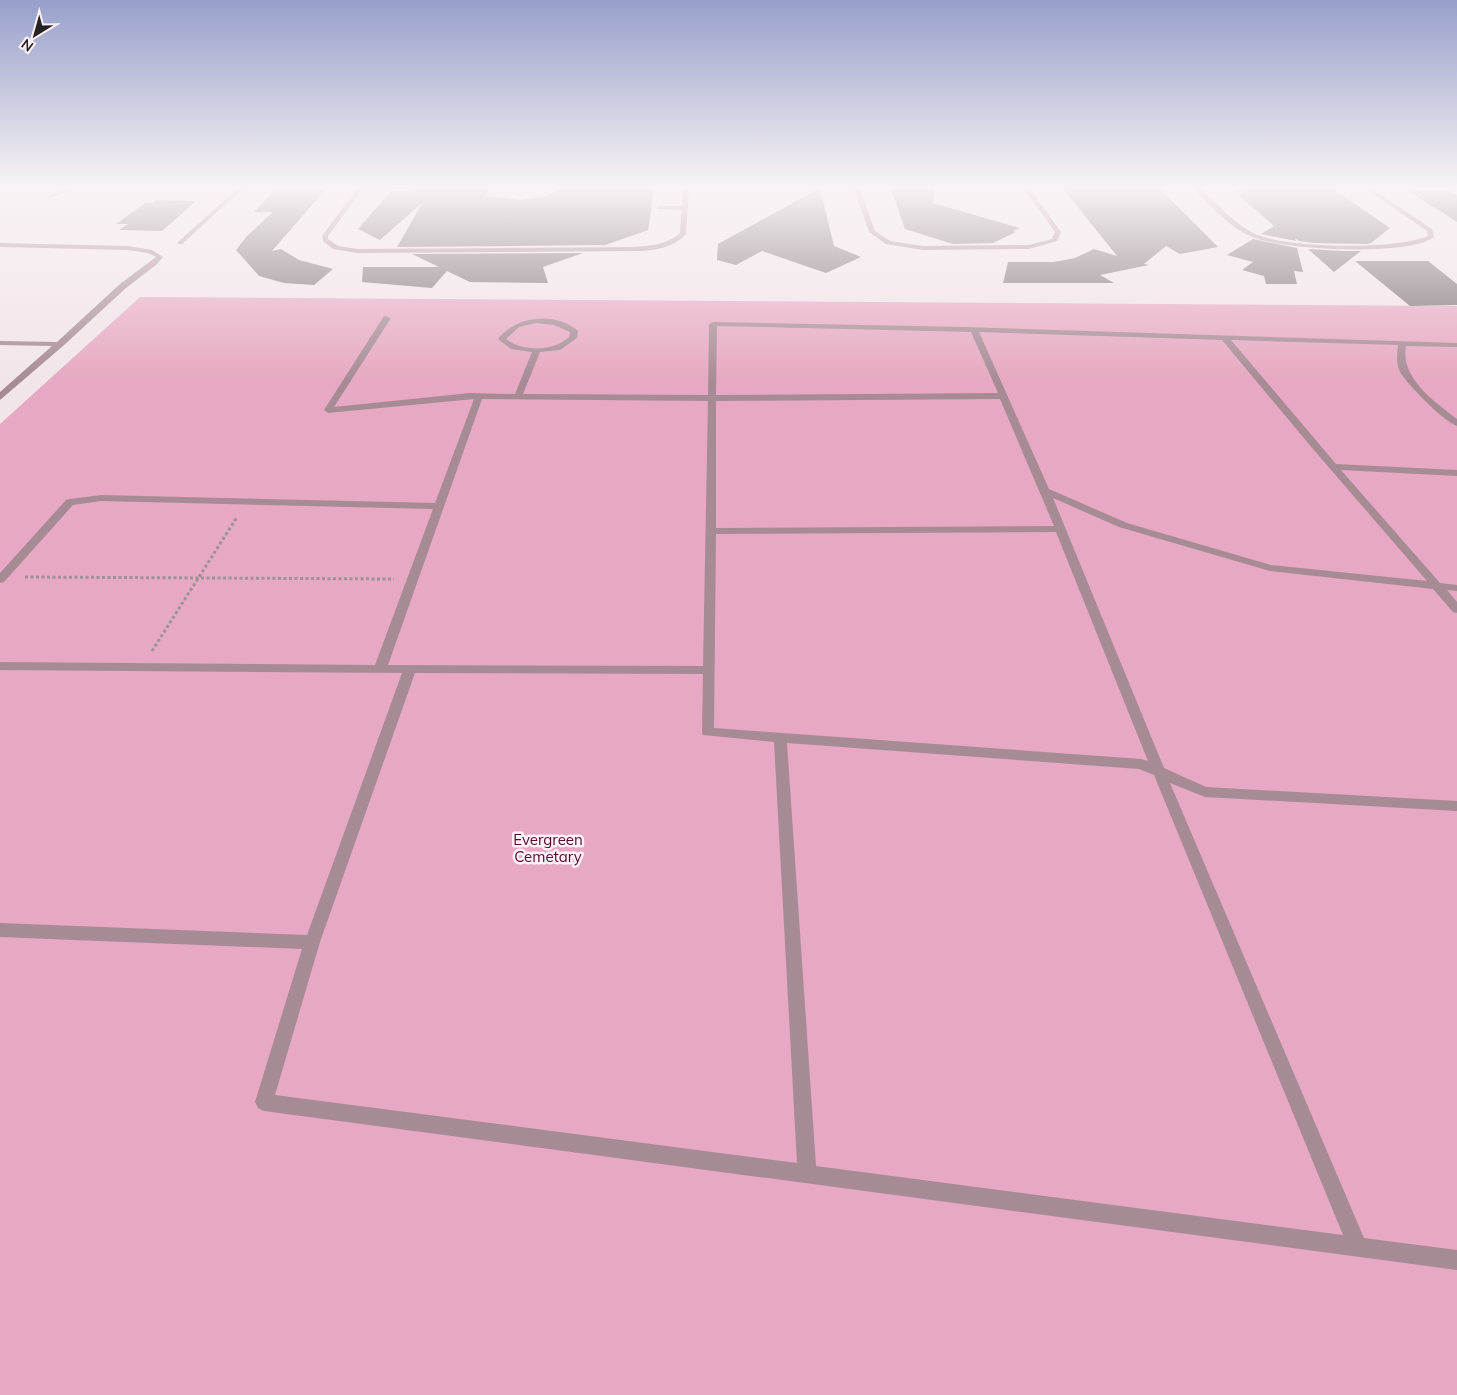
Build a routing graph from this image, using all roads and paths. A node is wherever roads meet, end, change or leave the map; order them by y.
1 (150, 251) edge
2 (387, 318) dead end
3 (974, 330) junction
4 (1225, 338) junction
5 (0, 343) edge
6 (1403, 343) junction
7 (60, 344) junction
8 (1457, 345) edge
9 (537, 350) junction
10 (479, 396) junction
11 (518, 396) junction
12 (1003, 396) junction
13 (0, 397) edge
14 (712, 398) junction
15 (1457, 423) edge
16 (1334, 467) junction
17 (1457, 473) edge
18 (1045, 491) junction
19 (247, 501) junction
20 (439, 506) junction
21 (1060, 529) junction
22 (710, 531) junction
23 (199, 577) junction
24 (1, 579) edge
25 (412, 579) junction
26 (1440, 587) junction
27 (1457, 588) edge
28 (1457, 608) edge
29 (0, 666) edge
30 (142, 667) junction
31 (380, 669) junction
32 (410, 669) junction
33 (709, 670) junction
34 (780, 737) junction
35 (1159, 772) junction
36 (1457, 806) edge
37 (0, 930) edge
38 (312, 942) junction
39 (807, 1174) junction
40 (1358, 1247) junction
41 (1457, 1260) edge

1 - 7 street
2 - 10 street
3 - 4 street
3 - 12 street
3 - 14 street
4 - 6 street
4 - 16 street
5 - 7 street
6 - 8 street
6 - 15 street
7 - 13 street
9 - 9 street
9 - 11 street
10 - 11 street
10 - 20 street
11 - 14 street
12 - 14 street
12 - 18 street
14 - 22 street
16 - 17 street
16 - 26 street
18 - 21 street
18 - 26 street
19 - 20 street
19 - 23 path
19 - 24 street
20 - 25 street
21 - 22 street
21 - 35 street
22 - 33 street
23 - 24 path
23 - 25 path
23 - 30 path
25 - 31 street
26 - 27 street
26 - 28 street
29 - 30 street
30 - 31 street
31 - 32 street
32 - 33 street
32 - 38 street
33 - 34 street
34 - 35 street
34 - 39 street
35 - 36 street
35 - 40 street
37 - 38 street
38 - 39 street
39 - 40 street
40 - 41 street

